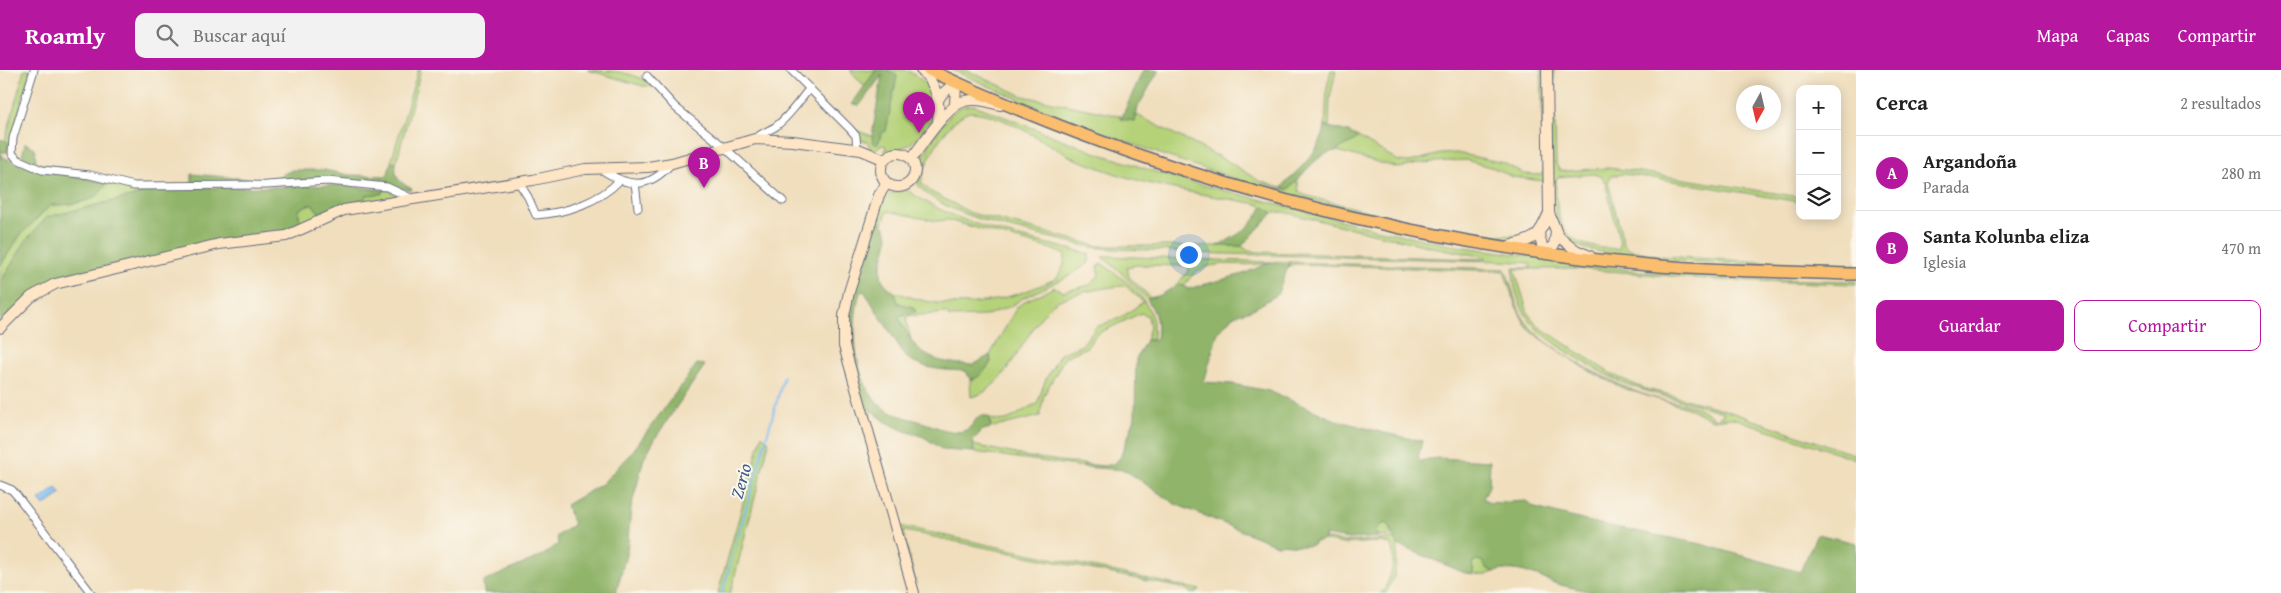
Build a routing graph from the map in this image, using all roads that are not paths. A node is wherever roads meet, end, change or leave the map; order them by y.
1 (34, 70) edge
2 (791, 70) edge
3 (920, 70) edge
4 (929, 70) edge
5 (1547, 70) edge
6 (648, 76) dead end
7 (956, 82) junction
8 (810, 88) junction
9 (938, 100) junction
10 (955, 105) junction
11 (1013, 108) junction
12 (938, 122) junction
13 (755, 139) junction
14 (724, 147) junction
15 (857, 150) junction
16 (885, 160) junction
17 (911, 160) junction
18 (672, 163) junction
19 (599, 168) junction
20 (620, 180) junction
21 (519, 183) junction
22 (635, 183) junction
23 (887, 183) junction
24 (411, 198) junction
25 (783, 201) dead end
26 (638, 208) dead end
27 (1549, 213) junction
28 (1556, 232) junction
29 (1539, 234) junction
30 (1506, 247) junction
31 (1544, 253) junction
32 (1598, 259) junction
33 (1856, 274) edge
34 (0, 328) edge
35 (0, 485) edge
36 (91, 593) edge
37 (914, 593) edge

1 - 24 street
2 - 8 street
3 - 9 street
4 - 7 main road
5 - 27 street
6 - 14 street
7 - 9 street
7 - 10 street
7 - 11 main road
8 - 13 street
8 - 15 street
9 - 12 street
10 - 11 street
10 - 12 street
11 - 30 main road
12 - 17 street
13 - 14 street
13 - 15 street
14 - 18 street
14 - 25 street
15 - 16 street
16 - 17 street
16 - 23 street
17 - 23 street
18 - 19 street
18 - 22 street
19 - 20 street
19 - 21 street
20 - 21 street
20 - 22 street
21 - 24 street
22 - 26 street
23 - 37 street
24 - 34 street
27 - 28 street
27 - 29 street
28 - 31 street
28 - 32 street
29 - 30 street
29 - 31 street
30 - 31 main road
31 - 32 main road
32 - 33 main road
35 - 36 street

